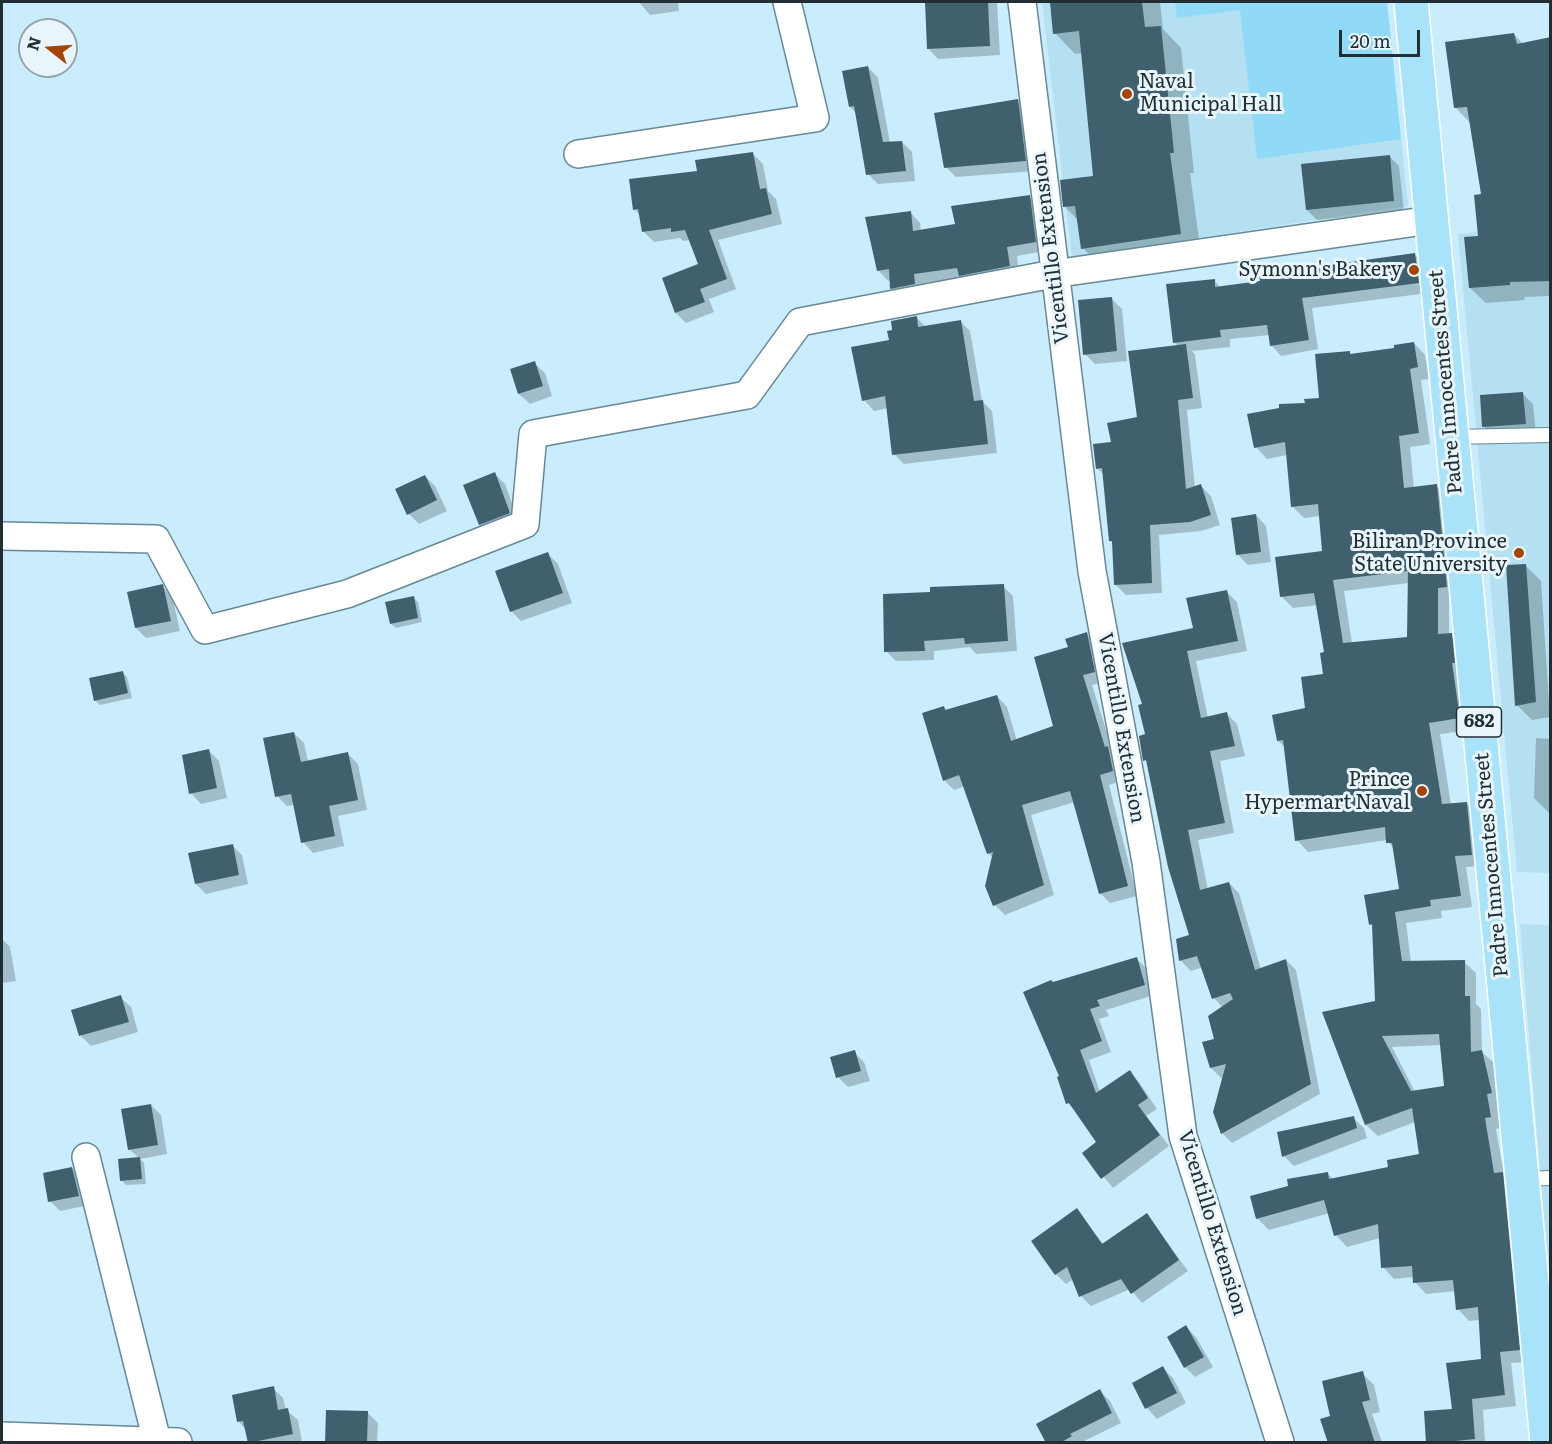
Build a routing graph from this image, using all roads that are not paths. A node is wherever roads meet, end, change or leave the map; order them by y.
1 (787, 2) edge
2 (1022, 2) edge
3 (1411, 2) edge
4 (578, 154) dead end
5 (1431, 220) junction
6 (1053, 274) junction
7 (1551, 435) edge
8 (1451, 437) junction
9 (2, 536) edge
10 (86, 1157) dead end
11 (1536, 1178) edge
12 (2, 1436) edge
13 (168, 1442) edge
14 (1280, 1443) edge
15 (1547, 1443) edge

1 - 4 street
2 - 6 street, Vicentillo Extension
3 - 5 main road, Padre Innocentes Street / 682
5 - 6 street
5 - 8 main road, Padre Innocentes Street / 682
6 - 9 street
6 - 14 street, Vicentillo Extension
7 - 8 lane
8 - 11 main road, Padre Innocentes Street / 682
10 - 13 street
11 - 15 main road, Padre Innocentes Street / 682
12 - 13 street

